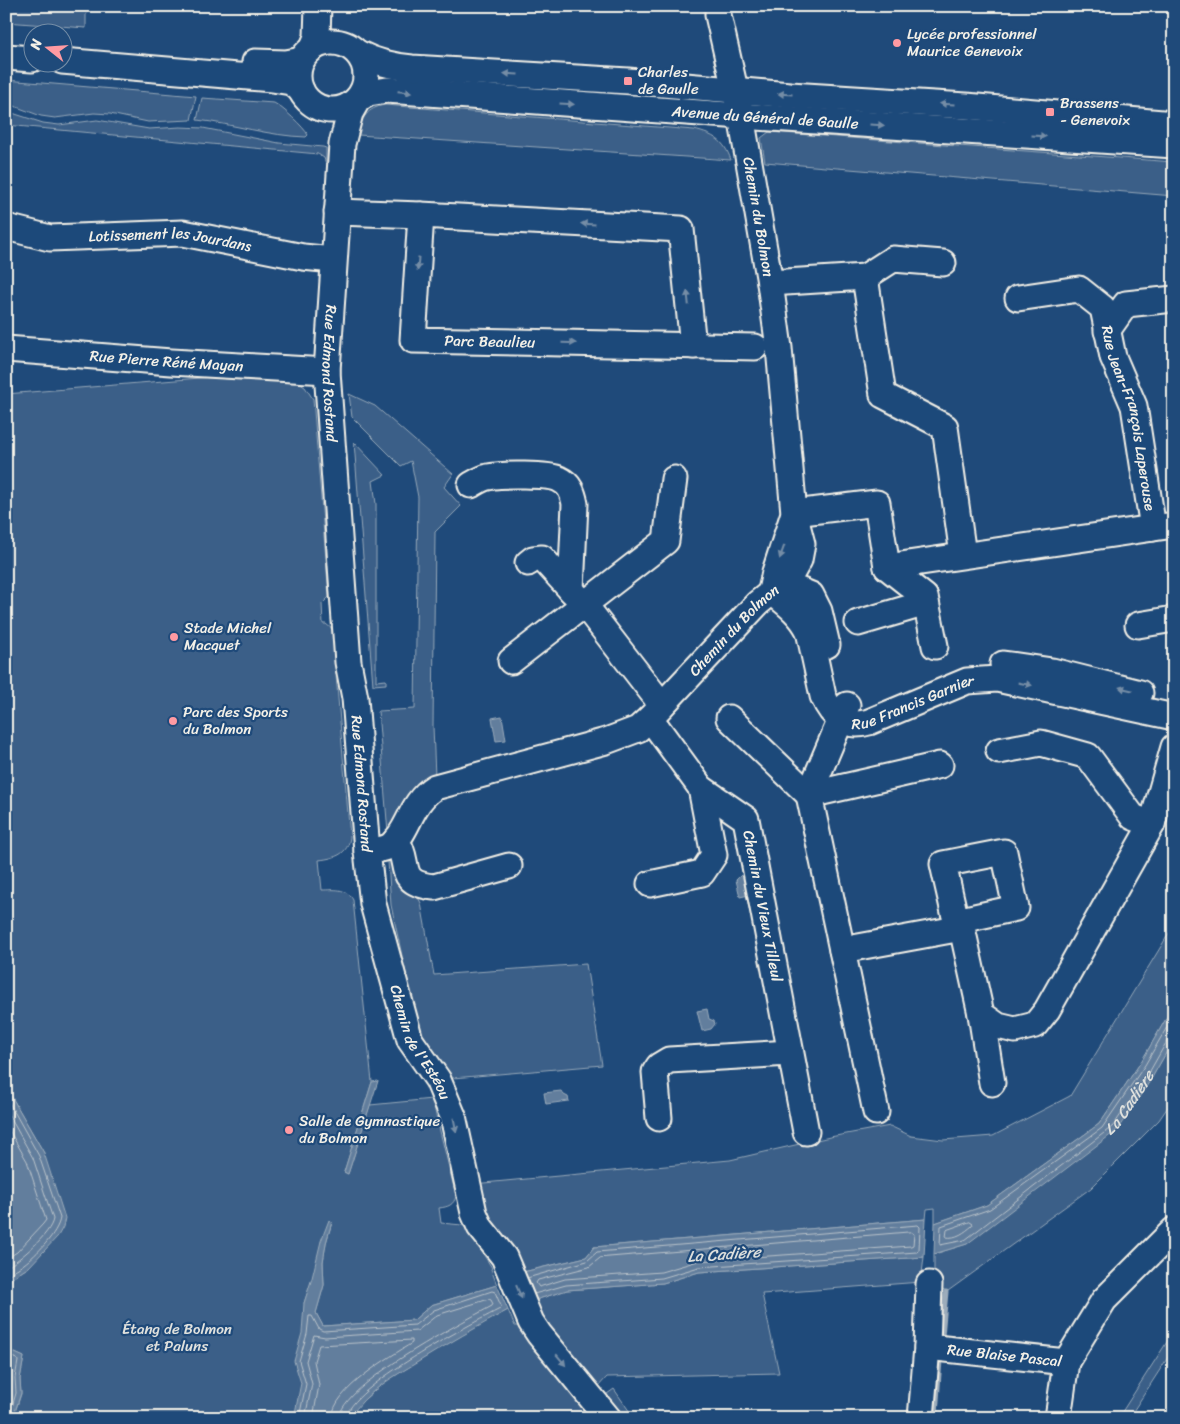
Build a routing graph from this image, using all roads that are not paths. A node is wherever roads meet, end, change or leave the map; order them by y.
1 (318, 6) edge
2 (334, 6) edge
3 (717, 9) edge
4 (6, 41) edge
5 (22, 42) edge
6 (72, 47) edge
7 (352, 49) junction
8 (308, 53) junction
9 (6, 57) edge
10 (22, 58) edge
11 (72, 62) edge
12 (734, 90) junction
13 (309, 98) junction
14 (358, 99) junction
15 (741, 116) junction
16 (1174, 124) edge
17 (342, 144) junction
18 (1174, 144) edge
19 (337, 212) junction
20 (421, 215) junction
21 (6, 227) edge
22 (333, 260) junction
23 (943, 262) dead end
24 (865, 277) junction
25 (770, 283) junction
26 (1018, 298) dead end
27 (1174, 299) edge
28 (1107, 332) junction
29 (693, 346) junction
30 (755, 347) dead end
31 (6, 349) edge
32 (327, 371) junction
33 (674, 479) dead end
34 (471, 486) dead end
35 (794, 513) junction
36 (1163, 526) edge
37 (802, 544) junction
38 (964, 555) junction
39 (528, 563) dead end
40 (887, 567) junction
41 (772, 591) junction
42 (811, 595) junction
43 (578, 597) junction
44 (926, 603) junction
45 (1174, 619) edge
46 (858, 623) dead end
47 (1138, 625) dead end
48 (936, 646) dead end
49 (511, 661) dead end
50 (1174, 701) edge
51 (656, 712) junction
52 (845, 712) junction
53 (729, 718) dead end
54 (1174, 718) edge
55 (1174, 746) edge
56 (999, 751) dead end
57 (940, 765) dead end
58 (701, 788) junction
59 (809, 795) junction
60 (1152, 824) junction
61 (396, 840) junction
62 (368, 860) junction
63 (509, 866) dead end
64 (650, 884) dead end
65 (959, 924) junction
66 (842, 950) junction
67 (981, 1014) junction
68 (790, 1053) junction
69 (992, 1083) dead end
70 (876, 1112) dead end
71 (659, 1118) dead end
72 (806, 1132) dead end
73 (1174, 1230) edge
74 (929, 1284) dead end
75 (927, 1347) junction
76 (1066, 1362) junction
77 (608, 1418) edge
78 (921, 1418) edge
79 (1058, 1418) edge

1 - 8 street
2 - 7 street
3 - 12 street, Chemin du Bolmon
4 - 5 street
6 - 8 street
7 - 8 street
12 -> 7 street, Avenue du Général de Gaulle
7 - 14 street
8 - 13 street
9 - 10 street
11 - 13 street
12 - 15 street, Chemin du Bolmon
16 -> 12 street, Avenue du Général de Gaulle
13 - 14 street
13 - 17 street, Rue Edmond Rostand
14 -> 15 street, Avenue du Général de Gaulle
14 - 17 street, Rue Edmond Rostand
15 -> 18 street, Avenue du Général de Gaulle
15 - 25 street, Chemin du Bolmon
17 - 19 street, Rue Edmond Rostand
19 - 20 street
19 - 22 street, Rue Edmond Rostand
29 -> 20 street
20 -> 29 street, Parc Beaulieu
21 - 22 street, Lotissement les Jourdans
22 - 32 street, Rue Edmond Rostand
23 - 24 street
24 - 25 street
24 - 38 street
25 - 35 street, Chemin du Bolmon
26 - 28 street
27 - 28 street, Rue Jean-François Laperouse
28 - 36 street, Rue Jean-François Laperouse
29 - 30 street, Parc Beaulieu
31 - 32 street, Rue Pierre Réné Mayan
32 - 62 street, Rue Edmond Rostand
33 - 43 street
34 - 43 street
35 - 37 street, Rue Francis Garnier
35 - 40 street
35 -> 41 street, Chemin du Bolmon
36 - 38 street
37 - 41 street
37 - 42 street, Rue Francis Garnier
38 - 40 street
39 - 43 street, Chemin du Vieux Tilleul
40 - 44 street
41 - 42 street
41 - 51 street, Chemin du Bolmon
41 - 52 street, Rue Francis Garnier
42 - 52 street, Rue Francis Garnier
43 - 49 street
43 - 51 street, Chemin du Vieux Tilleul
44 - 46 street
44 - 48 street
45 - 47 street
50 -> 52 street, Rue Francis Garnier
51 - 58 street, Chemin du Vieux Tilleul
51 - 61 street, Chemin du Bolmon
52 -> 54 street, Rue Francis Garnier
52 - 59 street
53 - 59 street
55 - 60 street
56 - 60 street
57 - 59 street
58 - 64 street
58 - 68 street, Chemin du Vieux Tilleul
59 - 66 street
60 - 67 street
61 - 62 street
61 - 63 street
62 -> 77 street, Chemin de l'Estéou
65 - 65 street
65 - 66 street
65 - 67 street
66 - 70 street
67 - 69 street
68 - 71 street
68 - 72 street, Chemin du Vieux Tilleul
73 - 76 street, Rue Blaise Pascal
74 - 75 street, Rue Blaise Pascal
75 - 76 street, Rue Blaise Pascal
75 - 78 street
76 - 79 street

